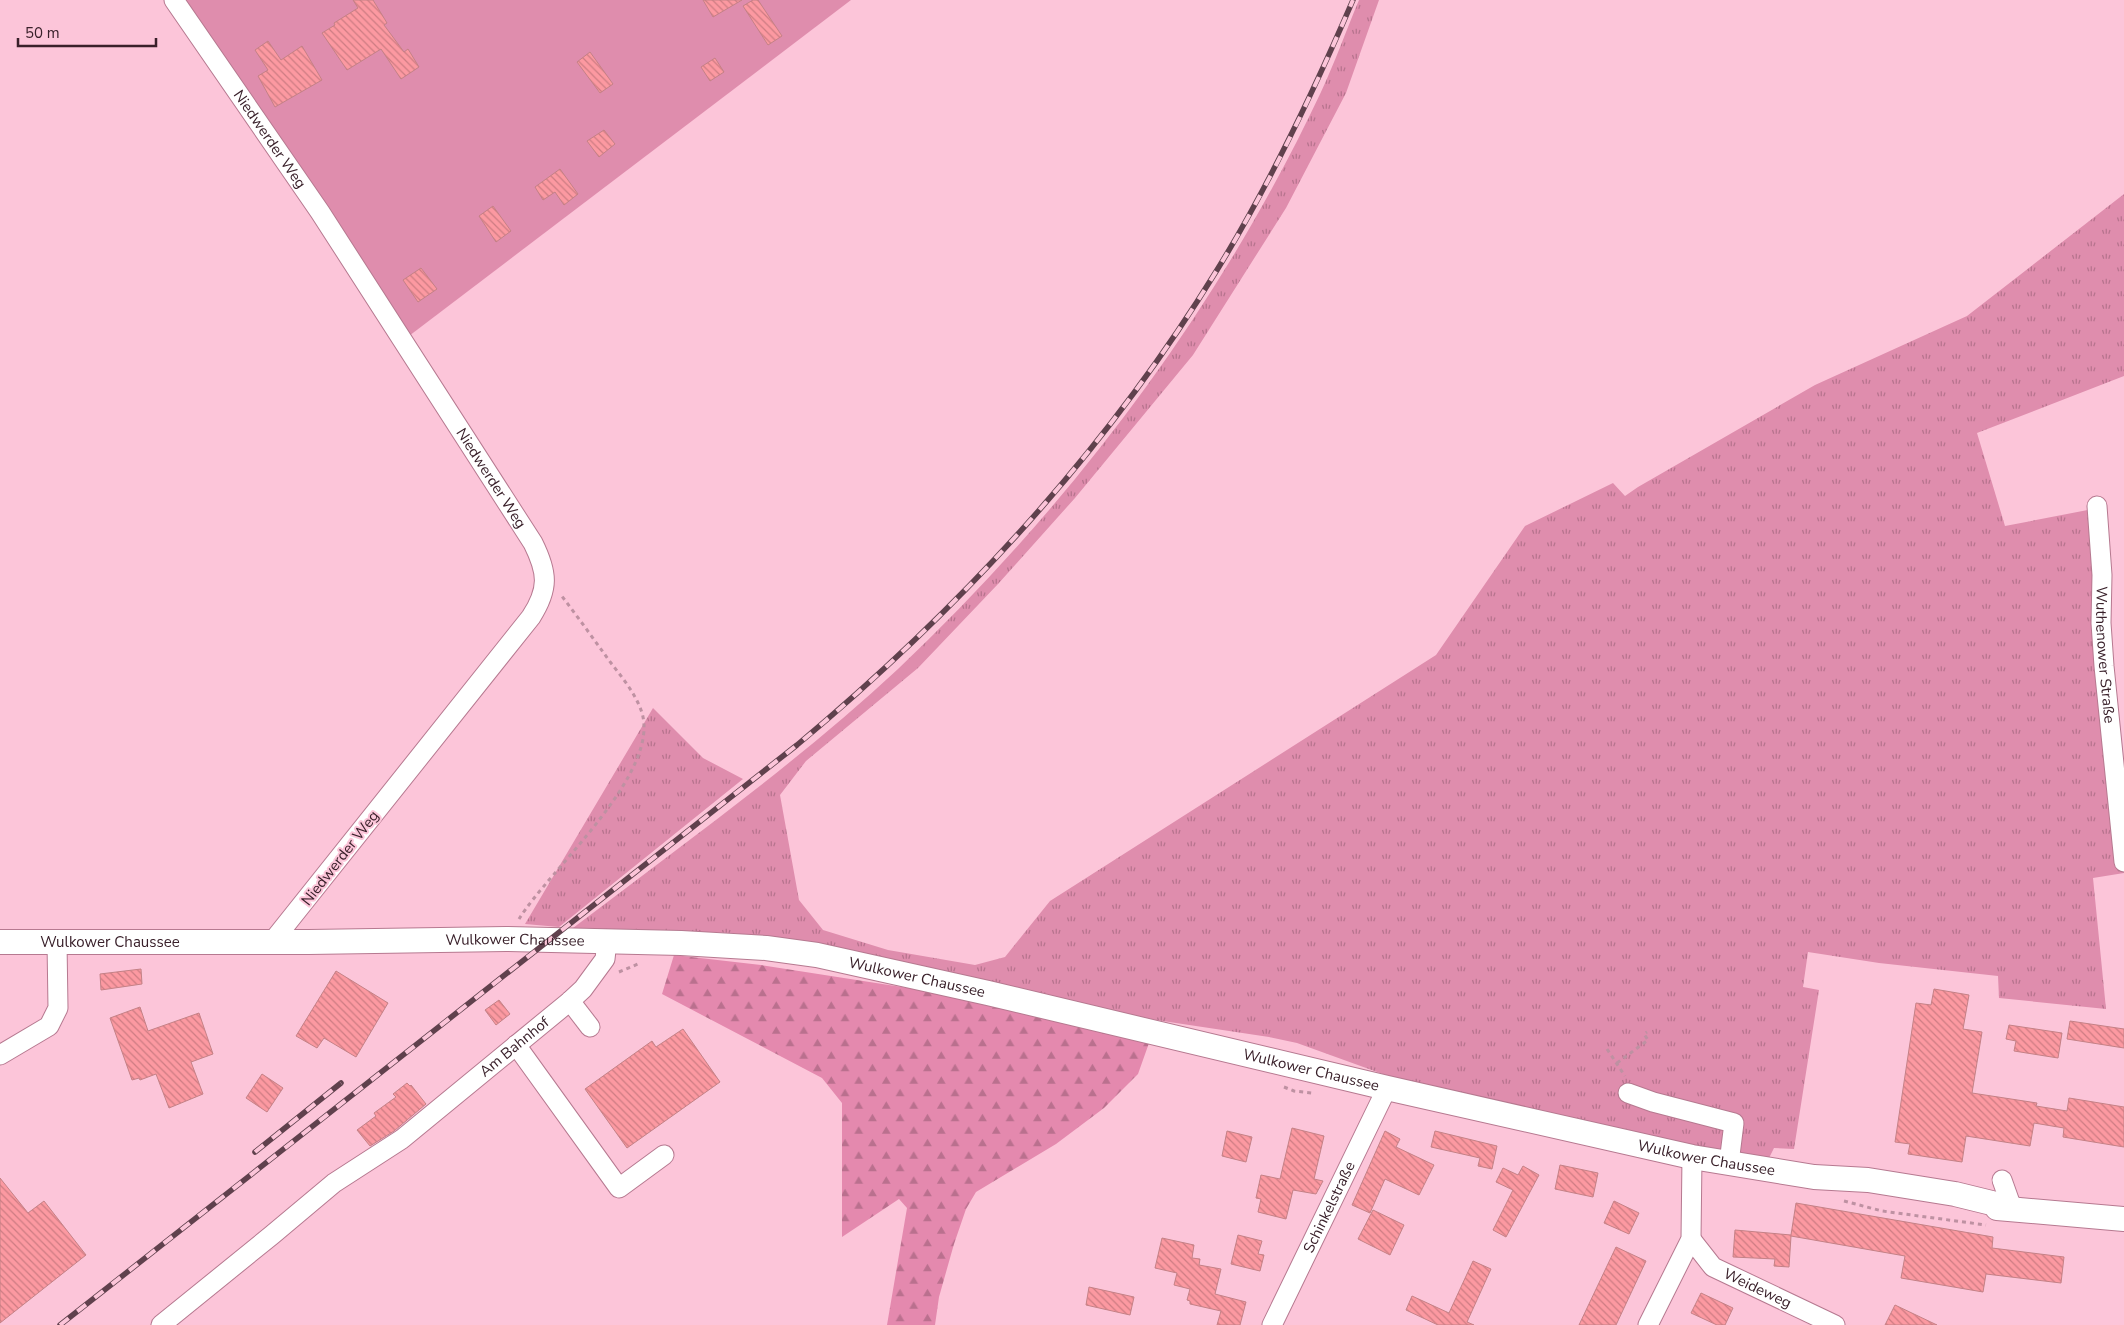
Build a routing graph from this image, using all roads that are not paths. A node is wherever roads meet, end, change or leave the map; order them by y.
1 (174, 0) edge
2 (2097, 506) dead end
3 (2124, 862) edge
4 (607, 941) junction
5 (0, 942) edge
6 (57, 942) junction
7 (272, 942) junction
8 (570, 1002) junction
9 (590, 1027) dead end
10 (516, 1044) junction
11 (0, 1055) edge
12 (1386, 1088) junction
13 (1628, 1093) dead end
14 (664, 1156) dead end
15 (1692, 1157) junction
16 (1729, 1163) junction
17 (2002, 1180) dead end
18 (2012, 1208) junction
19 (2124, 1218) edge
20 (1692, 1238) junction
21 (161, 1325) edge
22 (1272, 1325) edge
23 (1648, 1325) edge
24 (1835, 1325) edge

1 - 7 street, Niedwerder Weg
2 - 3 street, Wuthenower Straße
4 - 7 main road, Wulkower Chaussee
4 - 8 street, Am Bahnhof
4 - 12 main road, Wulkower Chaussee
5 - 6 main road, Wulkower Chaussee
6 - 7 main road, Wulkower Chaussee
6 - 11 street
8 - 9 street
8 - 10 street, Am Bahnhof
10 - 14 street
10 - 21 street, Am Bahnhof
12 - 15 main road, Wulkower Chaussee
12 - 22 street, Schinkelstraße
13 - 16 street
15 - 16 main road, Wulkower Chaussee
15 - 20 street
16 - 18 main road, Wulkower Chaussee
17 - 18 street
18 - 19 main road, Wulkower Chaussee
20 - 23 street
20 - 24 street, Weideweg

